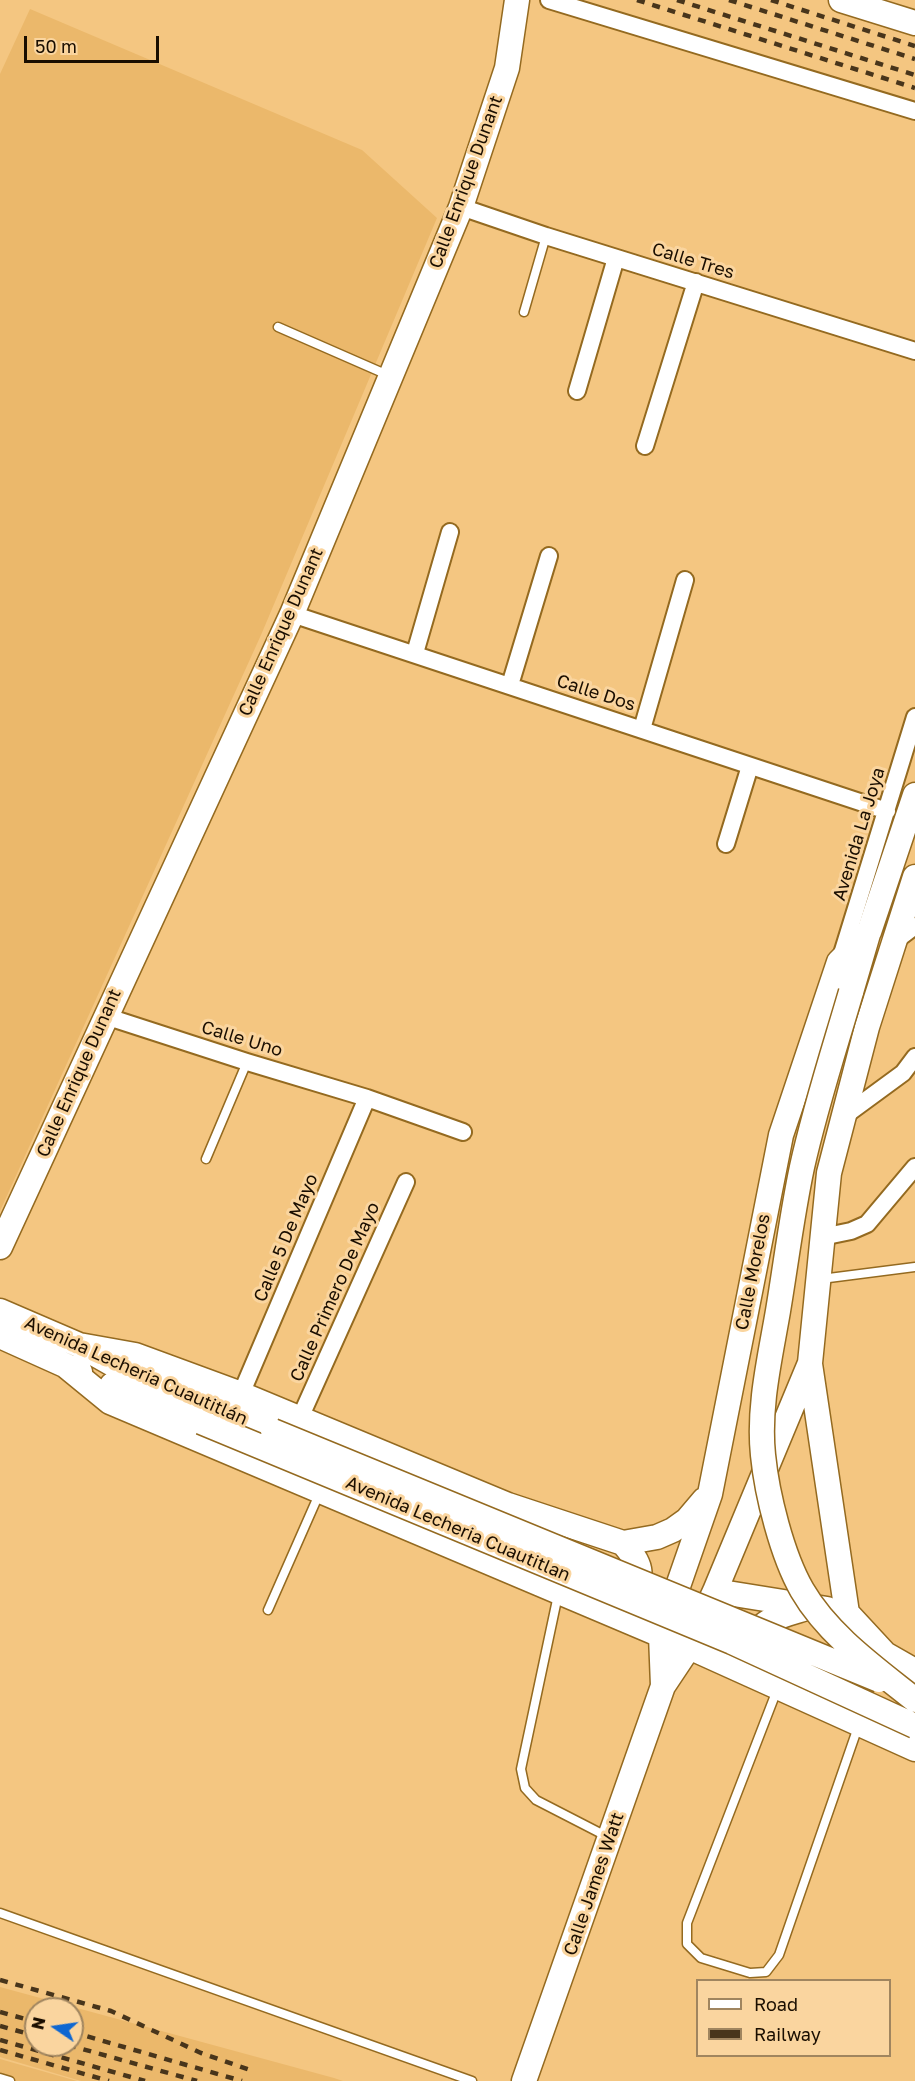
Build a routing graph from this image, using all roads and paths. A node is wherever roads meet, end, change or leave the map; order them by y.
1 (515, 0) edge
2 (549, 0) edge
3 (841, 0) edge
4 (915, 23) edge
5 (915, 111) edge
6 (461, 207) junction
7 (546, 236) junction
8 (616, 258) junction
9 (696, 282) junction
10 (524, 312) dead end
11 (278, 327) dead end
12 (915, 351) edge
13 (390, 376) junction
14 (577, 391) dead end
15 (645, 446) dead end
16 (450, 532) dead end
17 (549, 556) dead end
18 (685, 580) dead end
19 (292, 614) junction
20 (415, 653) junction
21 (510, 685) junction
22 (915, 717) edge
23 (642, 729) junction
24 (750, 766) junction
25 (915, 795) edge
26 (887, 811) junction
27 (726, 844) dead end
28 (915, 877) edge
29 (870, 927) junction
30 (903, 932) edge
31 (839, 962) junction
32 (105, 1016) junction
33 (915, 1057) edge
34 (247, 1062) junction
35 (367, 1098) junction
36 (843, 1117) junction
37 (463, 1132) dead end
38 (206, 1159) dead end
39 (915, 1167) edge
40 (406, 1182) dead end
41 (822, 1237) junction
42 (0, 1247) edge
43 (915, 1267) edge
44 (817, 1280) junction
45 (0, 1311) edge
46 (0, 1336) edge
47 (79, 1345) junction
48 (810, 1362) junction
49 (66, 1366) junction
50 (241, 1394) junction
51 (300, 1418) junction
52 (273, 1431) joint
53 (320, 1491) junction
54 (710, 1494) junction
55 (623, 1543) junction
56 (559, 1591) junction
57 (715, 1591) junction
58 (812, 1606) junction
59 (268, 1610) dead end
60 (847, 1613) junction
61 (618, 1616) junction
62 (661, 1635) junction
63 (689, 1647) junction
64 (915, 1671) edge
65 (751, 1674) junction
66 (663, 1686) junction
67 (778, 1686) junction
68 (915, 1695) edge
69 (915, 1701) edge
70 (860, 1724) junction
71 (915, 1726) edge
72 (915, 1749) edge
73 (609, 1838) junction
74 (0, 1913) edge
75 (0, 2078) edge
76 (10, 2081) edge
77 (472, 2081) edge
78 (524, 2081) edge

1 - 6 main road, Calle Enrique Dunant
2 - 5 street
3 - 4 main road
6 - 7 street, Calle Tres
6 - 13 main road, Calle Enrique Dunant
7 - 8 street, Calle Tres
7 - 10 lane
8 - 9 street, Calle Tres
8 - 14 street
9 - 12 street, Calle Tres
9 - 15 street
11 - 13 lane
13 - 19 main road, Calle Enrique Dunant
16 - 20 street
17 - 21 street
18 - 23 street
19 - 20 street, Calle Dos
19 - 32 main road, Calle Enrique Dunant
20 - 21 street, Calle Dos
21 - 23 street, Calle Dos
22 - 26 street, Avenida La Joya
23 - 24 street, Calle Dos
24 - 26 street, Calle Dos
24 - 27 street
25 - 29 main road
26 - 31 street, Avenida La Joya
28 - 30 main road
29 - 31 main road, Calle Morelos
29 - 69 main road, bridge
30 - 36 main road
31 - 54 main road, Calle Morelos
32 - 34 street, Calle Uno
32 - 42 main road, Calle Enrique Dunant
33 - 36 street
34 - 35 street, Calle Uno
34 - 38 lane
35 - 37 street, Calle Uno
35 - 50 street, Calle 5 De Mayo
36 - 41 main road
39 - 41 street
40 - 51 street, Calle Primero De Mayo
41 - 44 main road
43 - 44 lane
44 - 48 main road
45 - 47 main road, Avenida Lecheria Cuautitlán
46 - 49 main road, Avenida Lecheria Cuautitlan
47 - 50 main road
47 - 52 main road, Avenida Lecheria Cuautitlán
48 - 57 main road
48 - 60 main road
49 - 53 main road
49 - 71 main road, Avenida Lecheria Cuautitlan, bridge
50 - 51 main road
51 - 55 main road
52 - 68 main road, Avenida Lecheria Cuautitlan, bridge
53 - 56 main road
53 - 59 lane
54 - 55 main road
54 - 62 main road, Calle Morelos
55 - 61 main road
56 - 61 main road
56 - 73 lane
57 - 58 main road
57 - 63 main road
58 - 60 main road
58 - 65 main road
60 - 64 main road
61 - 62 main road
62 - 63 main road
62 - 66 main road, Calle James Watt
63 - 65 main road
63 - 66 main road, Calle James Watt
65 - 67 main road
66 - 73 main road, Calle James Watt
67 - 70 main road
67 - 70 lane
70 - 72 main road
73 - 78 main road, Calle James Watt
74 - 77 lane
75 - 76 lane

